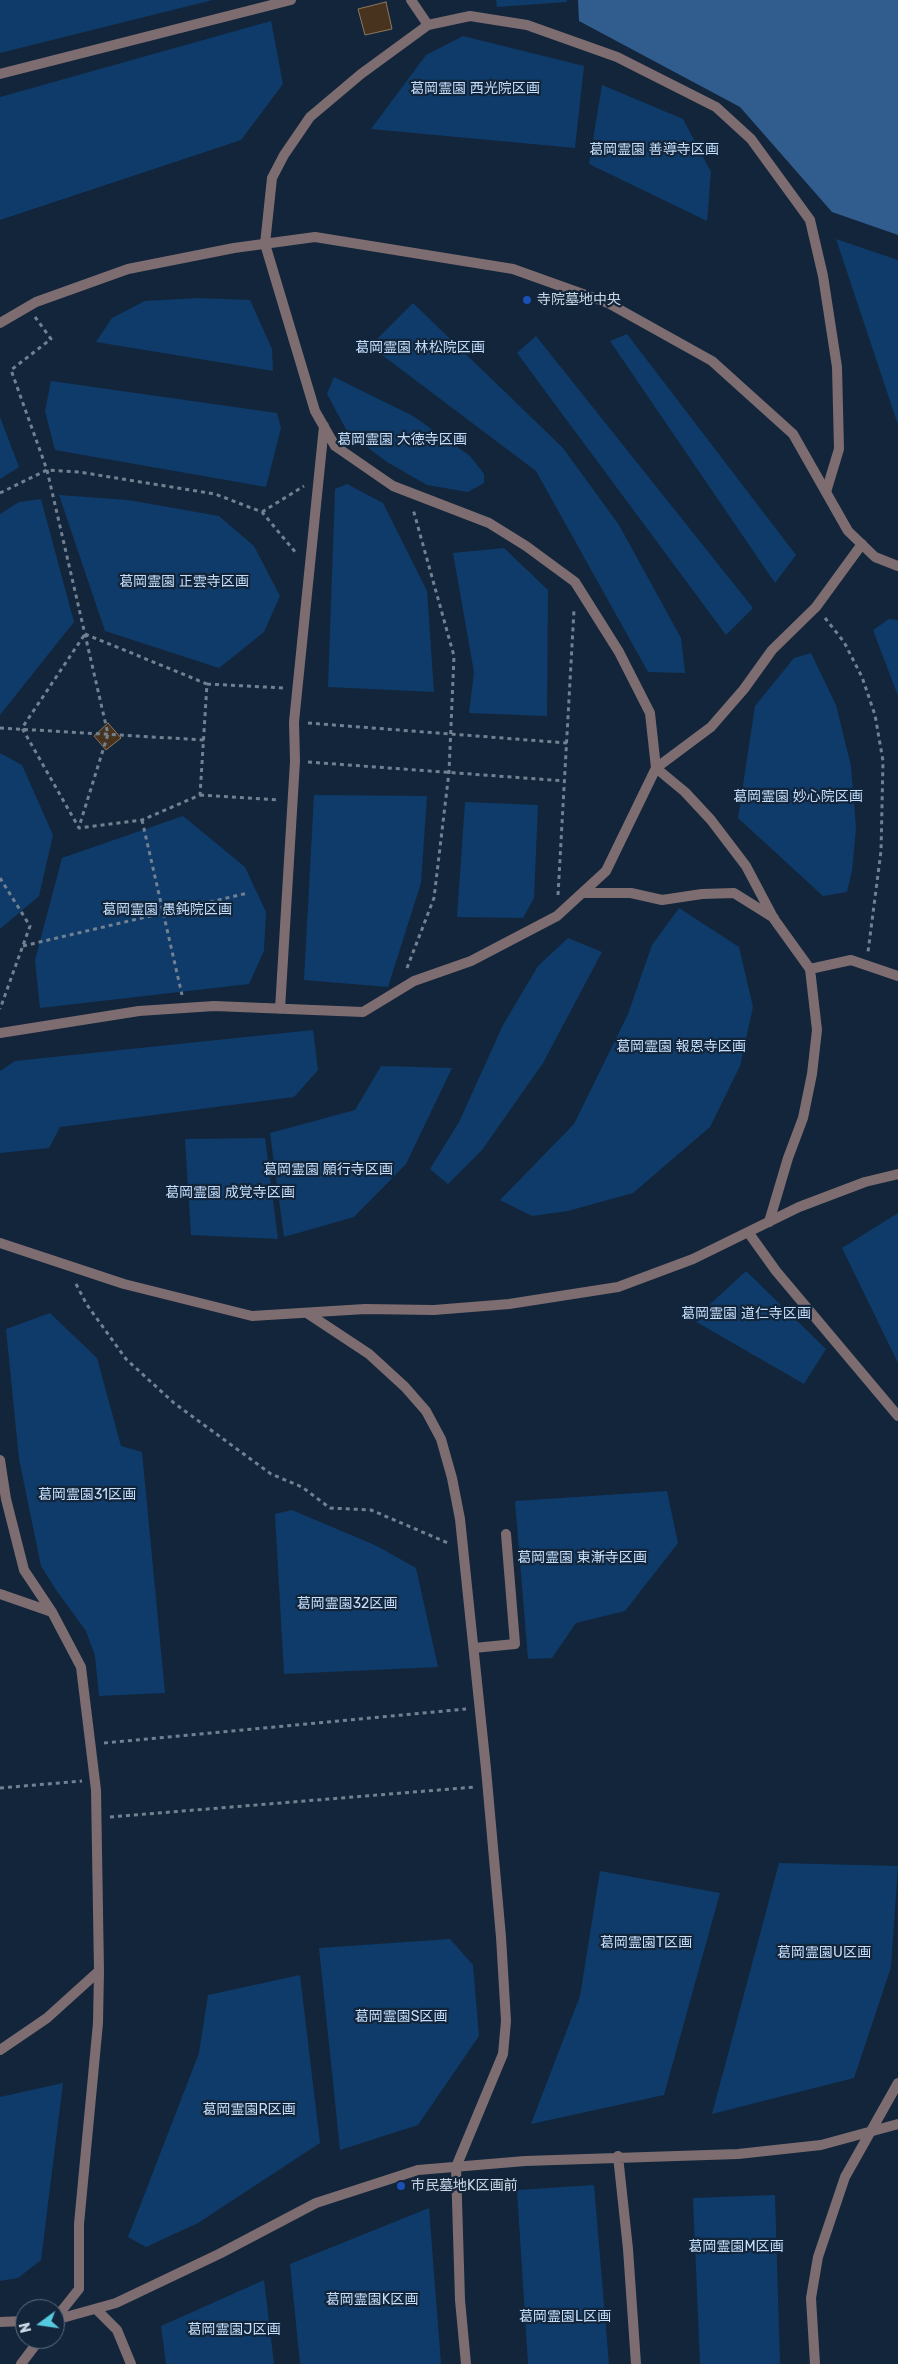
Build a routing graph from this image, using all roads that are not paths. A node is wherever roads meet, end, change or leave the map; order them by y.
1 (291, 0) edge
2 (411, 0) edge
3 (428, 25) junction
4 (0, 74) edge
5 (265, 244) junction
6 (0, 323) edge
7 (324, 426) junction
8 (826, 492) junction
9 (862, 544) junction
10 (898, 566) edge
11 (656, 768) junction
12 (582, 893) junction
13 (774, 919) junction
14 (810, 970) junction
15 (898, 976) edge
16 (280, 1009) junction
17 (0, 1033) edge
18 (898, 1174) edge
19 (769, 1222) junction
20 (748, 1232) junction
21 (0, 1243) edge
22 (306, 1313) junction
23 (898, 1416) edge
24 (0, 1460) edge
25 (506, 1534) dead end
26 (0, 1594) edge
27 (52, 1612) junction
28 (474, 1648) junction
29 (99, 1971) junction
30 (0, 2050) edge
31 (898, 2083) edge
32 (898, 2124) edge
33 (871, 2131) junction
34 (618, 2156) junction
35 (456, 2166) junction
36 (65, 2307) edge
37 (96, 2309) junction
38 (65, 2317) edge
39 (15, 2321) edge
40 (0, 2322) edge
41 (33, 2349) edge
42 (22, 2364) edge
43 (131, 2364) edge
44 (466, 2364) edge
45 (636, 2364) edge
46 (815, 2364) edge

1 - 4 street
2 - 3 street
3 - 5 street
3 - 8 street
5 - 6 street
5 - 7 street
5 - 8 street
7 - 11 street
7 - 16 street
8 - 9 street
9 - 10 street
9 - 11 street
11 - 12 street
11 - 13 street
12 - 13 street
12 - 16 street
13 - 14 street
14 - 15 street
14 - 19 street
16 - 17 street
18 - 19 street
19 - 20 street
20 - 22 street
20 - 23 street
21 - 22 street
22 - 28 street
24 - 27 street
25 - 28 street
26 - 27 street
27 - 29 street
28 - 35 street
29 - 30 street
29 - 36 street
31 - 33 street
32 - 33 street
33 - 34 street
33 - 46 street
34 - 35 street
34 - 45 street
35 - 37 street
35 - 44 street
37 - 38 street
37 - 43 street
39 - 40 street
41 - 42 street

